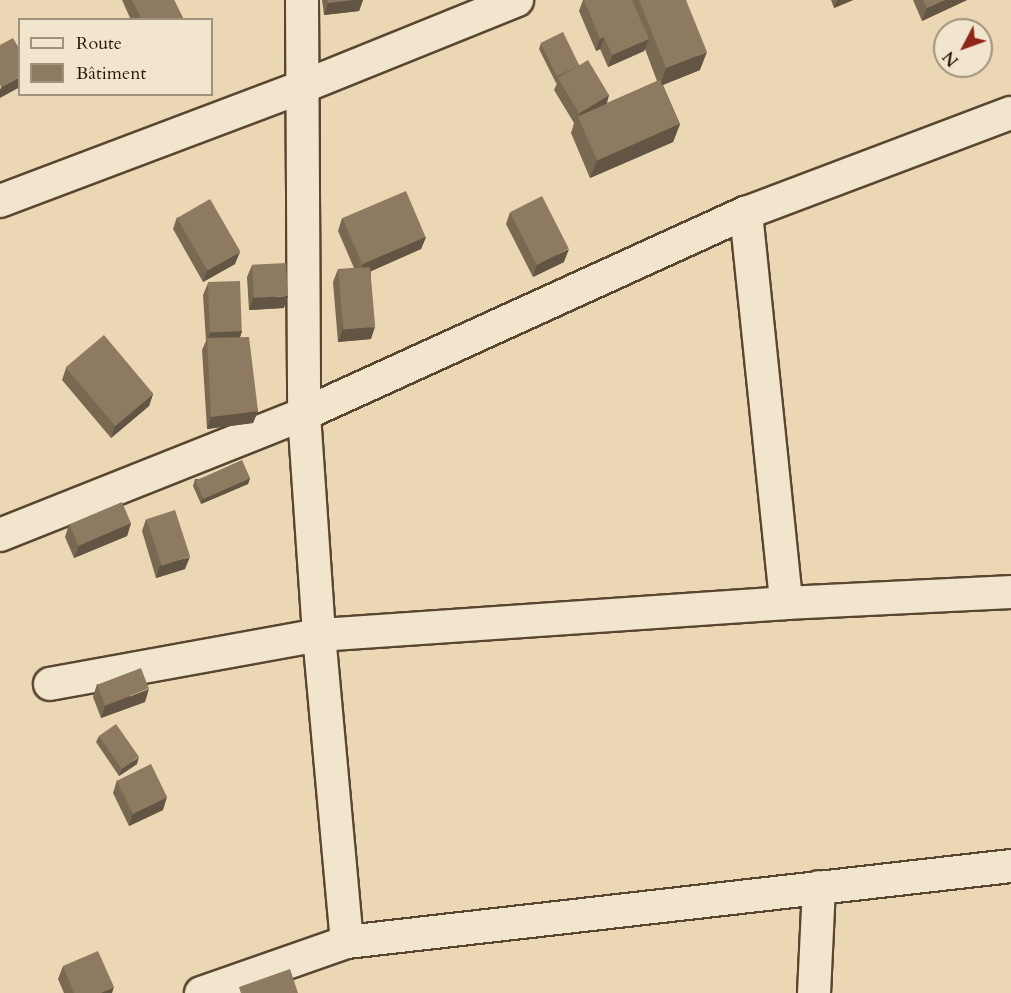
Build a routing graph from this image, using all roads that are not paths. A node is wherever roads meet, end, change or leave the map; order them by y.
1 (302, 0) edge
2 (517, 0) edge
3 (302, 87) junction
4 (1011, 113) edge
5 (0, 201) edge
6 (746, 213) junction
7 (304, 414) junction
8 (0, 535) edge
9 (1011, 592) edge
10 (786, 603) junction
11 (319, 635) junction
12 (50, 684) dead end
13 (1011, 866) edge
14 (819, 887) junction
15 (347, 942) junction
16 (201, 993) edge
17 (814, 993) edge

1 - 3 street
2 - 3 street
3 - 5 street
3 - 7 street
4 - 6 street
6 - 7 street
6 - 10 street
7 - 8 street
7 - 11 street
9 - 10 street
10 - 11 street
11 - 12 street
11 - 15 street
13 - 14 street
14 - 15 street
14 - 17 street
15 - 16 street

